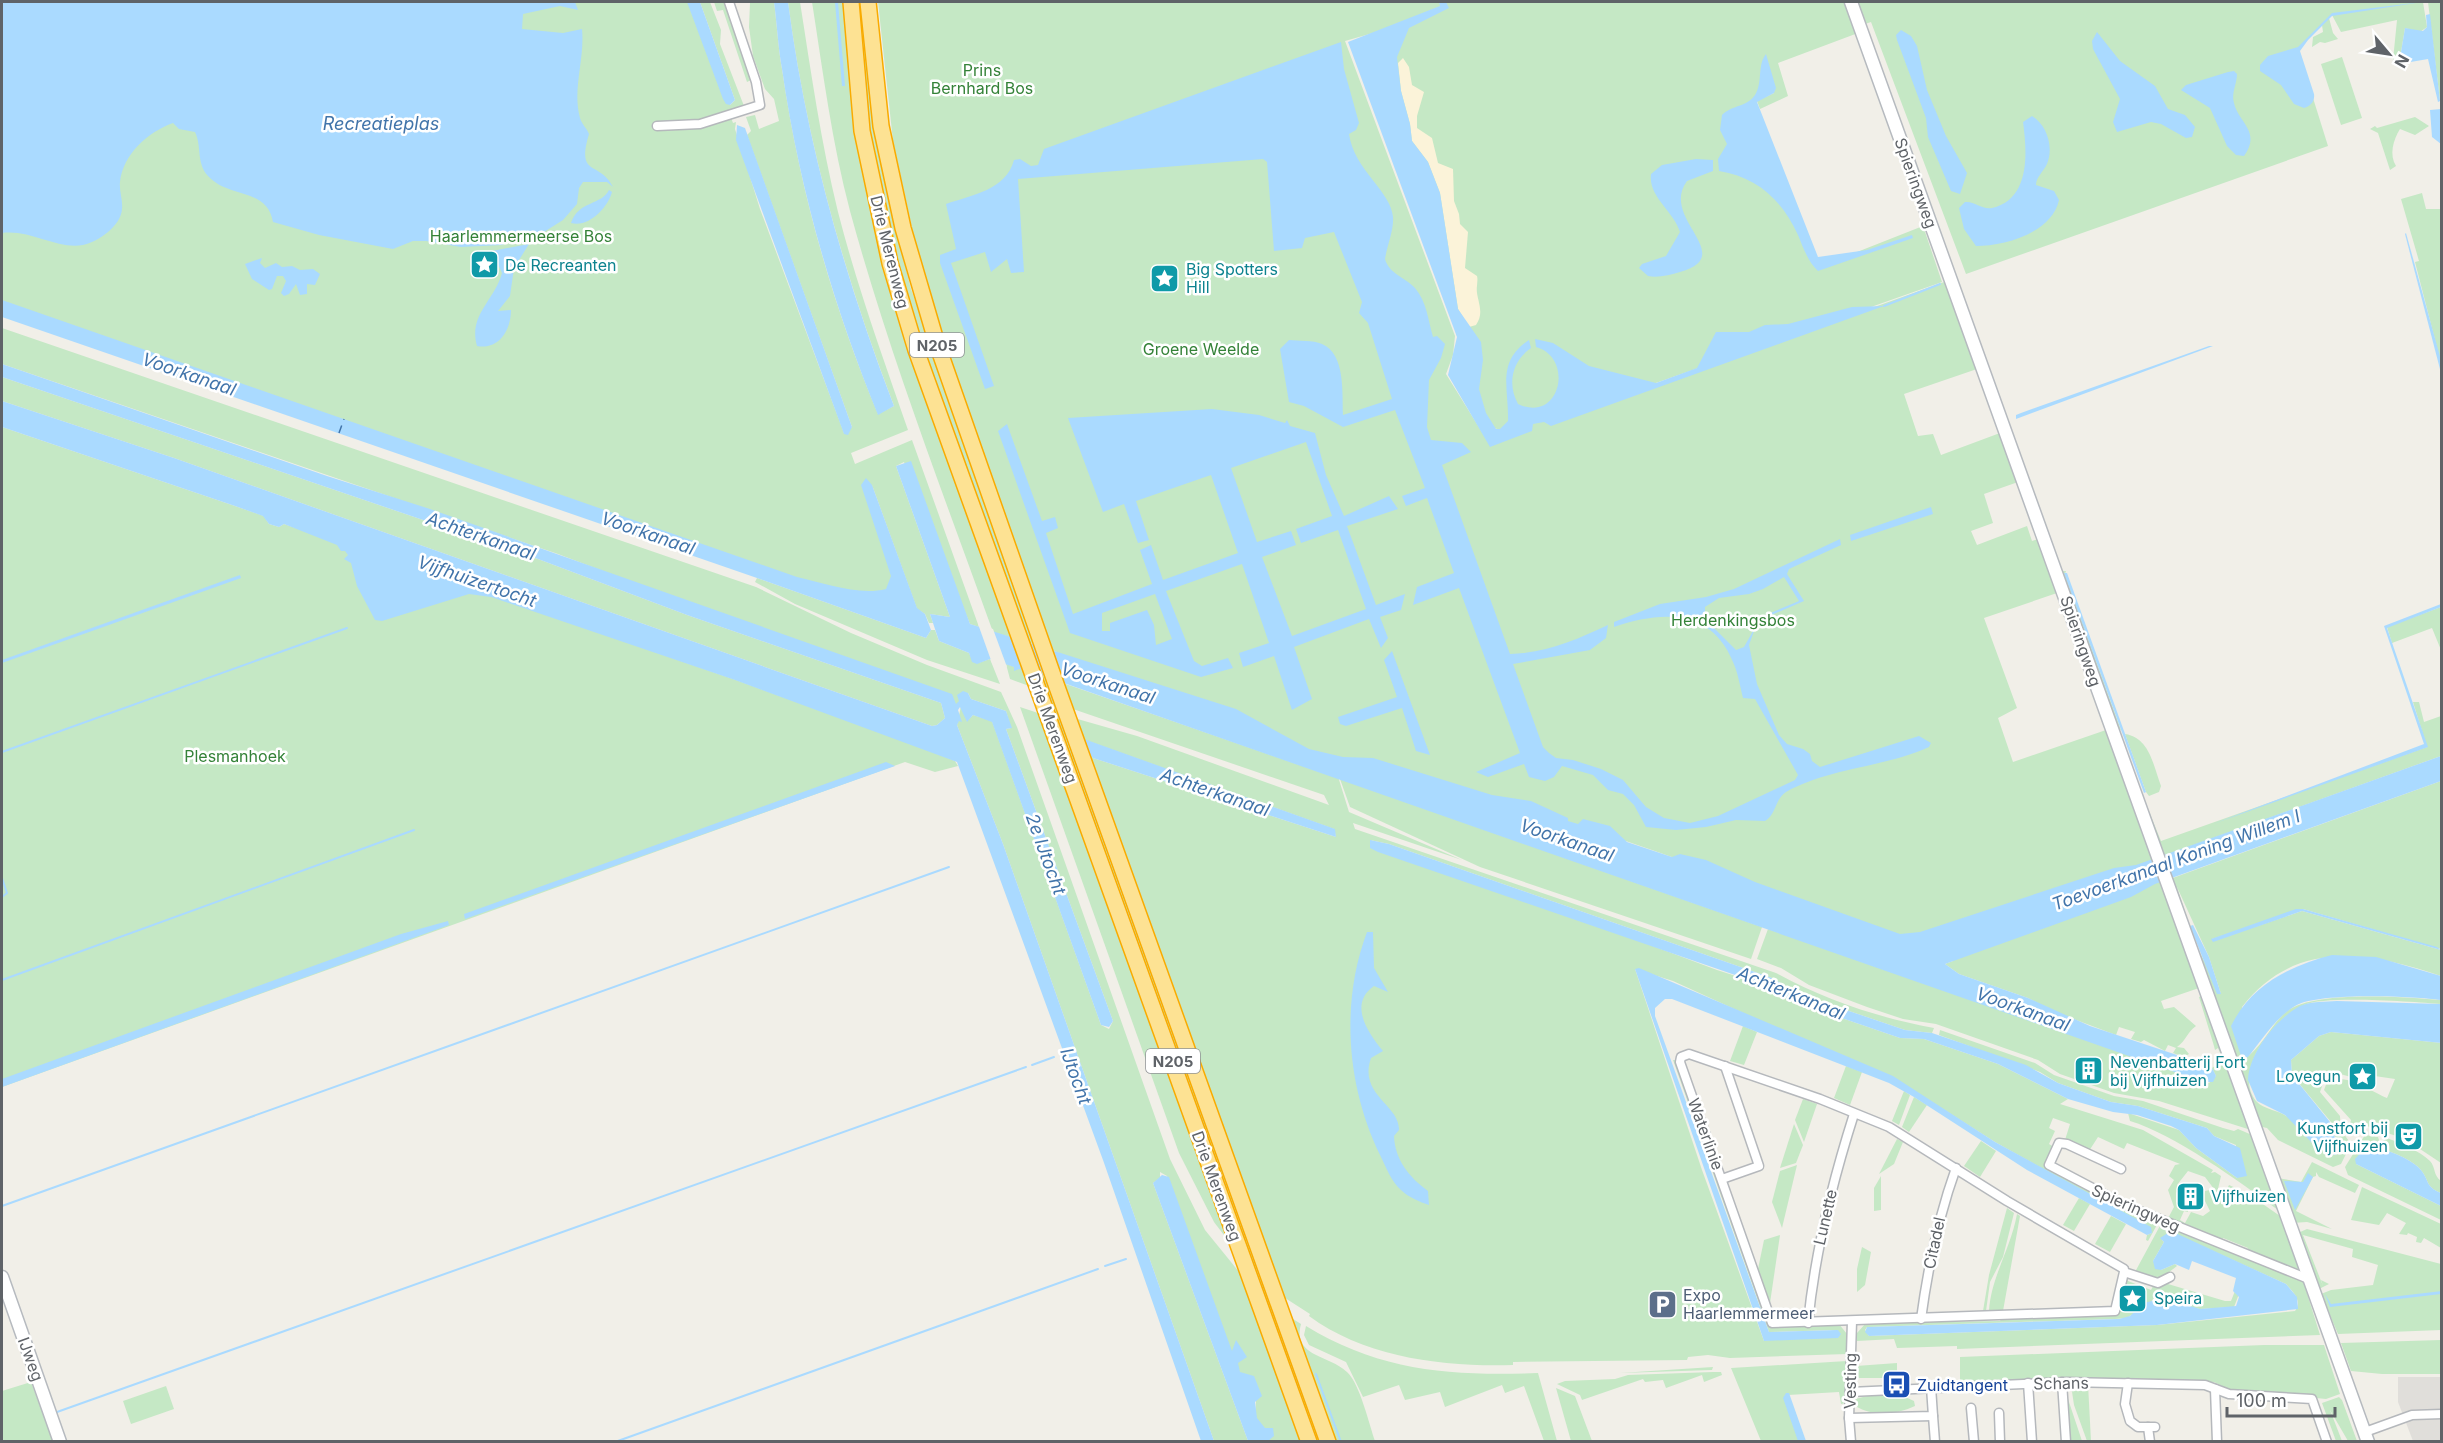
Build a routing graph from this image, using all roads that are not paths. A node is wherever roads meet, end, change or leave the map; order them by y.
1 (729, 2) edge
2 (851, 2) edge
3 (868, 2) edge
4 (1851, 2) edge
5 (657, 126) dead end
6 (1725, 1066) junction
7 (1854, 1114) junction
8 (1956, 1168) junction
9 (2121, 1169) dead end
10 (1722, 1179) junction
11 (2124, 1272) junction
12 (2, 1277) edge
13 (2170, 1277) dead end
14 (2311, 1280) junction
15 (1921, 1319) junction
16 (1852, 1321) junction
17 (1808, 1323) junction
18 (2062, 1382) junction
19 (2028, 1383) junction
20 (2128, 1383) junction
21 (1931, 1387) junction
22 (2215, 1389) junction
23 (1850, 1392) junction
24 (1971, 1408) dead end
25 (1999, 1413) dead end
26 (2442, 1414) edge
27 (1933, 1416) junction
28 (1849, 1418) junction
29 (2366, 1437) edge
30 (60, 1442) edge
31 (1309, 1442) edge
32 (1328, 1442) edge
33 (1851, 1442) edge
34 (1935, 1442) edge
35 (1974, 1442) edge
36 (2000, 1442) edge
37 (2032, 1442) edge
38 (2066, 1442) edge
39 (2150, 1442) edge
40 (2217, 1442) edge
41 (2327, 1442) edge

1 - 5 street
2 - 31 highway, Drie Merenweg / N205
3 - 32 highway, Drie Merenweg / N205
4 - 14 street, Spieringweg
6 - 7 street, Waterlinie
6 - 10 street
6 - 10 street, Waterlinie
7 - 8 street, Waterlinie
7 - 17 street, Lunette
8 - 11 street, Waterlinie
8 - 15 street, Citadel
9 - 14 street, Spieringweg
10 - 17 street, Waterlinie
11 - 13 street, Waterlinie
11 - 15 street, Waterlinie
12 - 30 street, IJweg
14 - 29 street, Spieringweg
15 - 16 street, Waterlinie
16 - 17 street, Waterlinie
16 - 23 street, Vesting
18 - 19 street, Schans
18 - 20 street, Schans
18 - 38 street
19 - 21 street, Schans
19 - 37 street
20 - 22 street, Schans
20 - 39 street
21 - 23 street, Schans
21 - 27 street
22 - 40 street
22 - 41 street, Schans
23 - 28 street, Vesting
24 - 35 street
25 - 36 street
26 - 29 street, Spieringweg
27 - 28 street
27 - 34 street
28 - 33 street, Vesting

